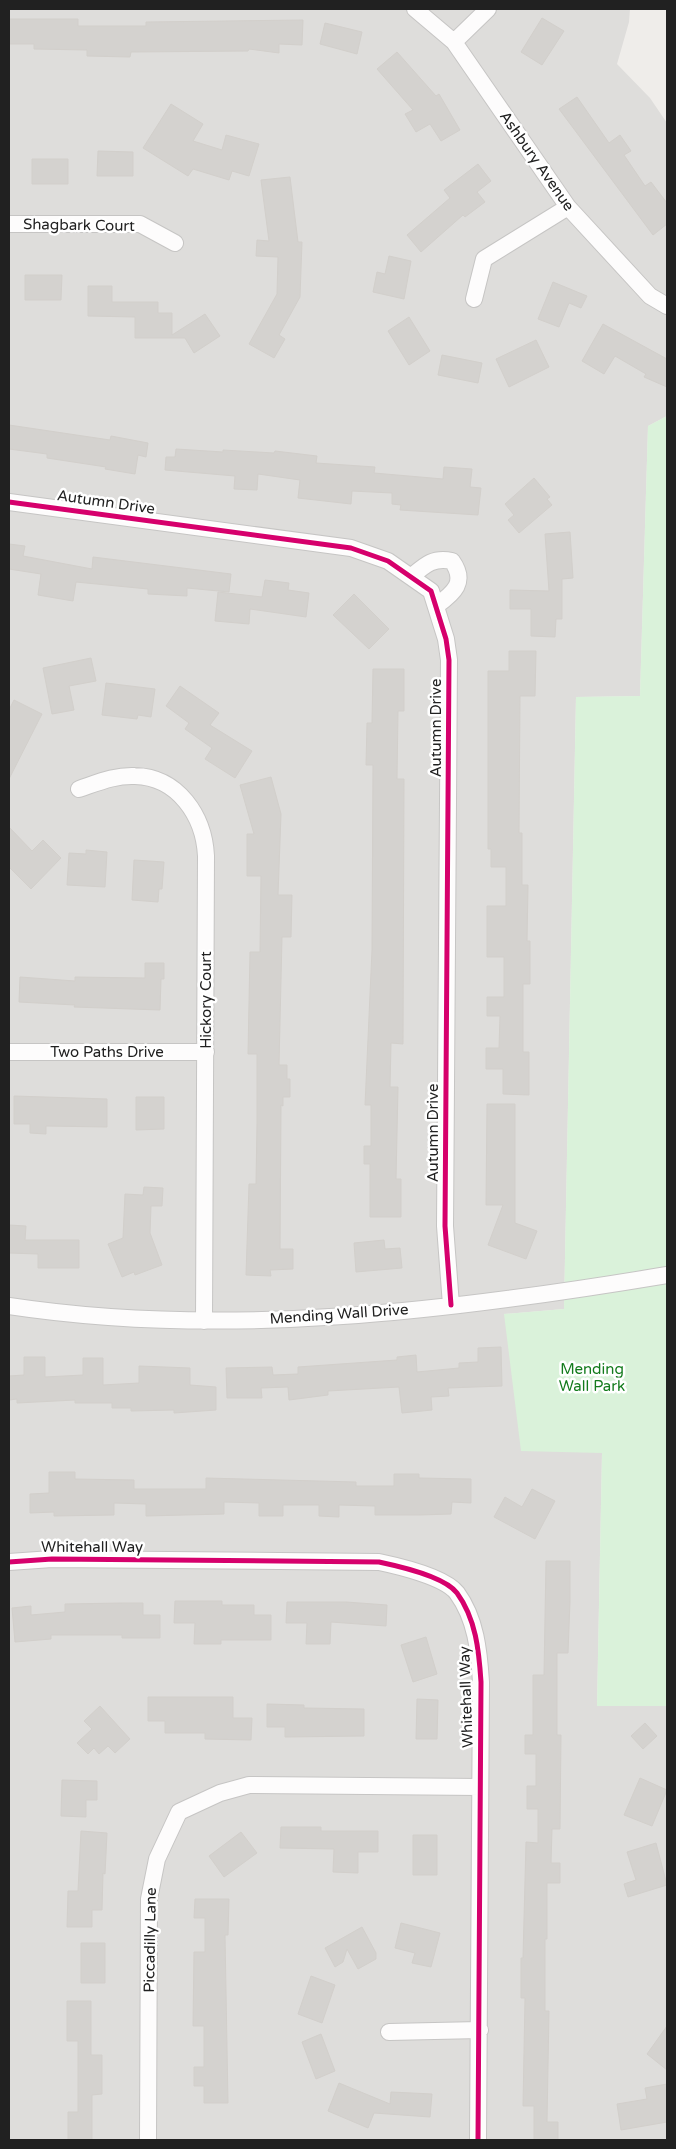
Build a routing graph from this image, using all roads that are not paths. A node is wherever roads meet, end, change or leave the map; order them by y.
1 (415, 9) edge
2 (488, 9) edge
3 (454, 42) junction
4 (568, 207) junction
5 (9, 224) edge
6 (175, 243) dead end
7 (474, 299) dead end
8 (667, 306) edge
9 (9, 502) edge
10 (411, 577) junction
11 (436, 606) junction
12 (79, 789) dead end
13 (9, 1052) edge
14 (206, 1052) junction
15 (667, 1276) edge
16 (451, 1304) junction
17 (9, 1306) edge
18 (204, 1321) junction
19 (9, 1562) edge
20 (480, 1787) junction
21 (480, 2030) junction
22 (389, 2032) dead end
23 (148, 2140) edge
24 (478, 2140) edge

1 - 3 street, Ashbury Avenue
2 - 3 street
3 - 4 street, Ashbury Avenue
4 - 7 street
4 - 8 street, Ashbury Avenue
5 - 6 street, Shagbark Court
9 - 10 street, Autumn Drive
10 - 11 street, Autumn Drive
10 - 11 street
11 - 16 street, Autumn Drive
12 - 14 street, Hickory Court
13 - 14 street, Two Paths Drive
14 - 18 street, Hickory Court
15 - 16 street, Mending Wall Drive
16 - 18 street, Mending Wall Drive
17 - 18 street, Mending Wall Drive
19 - 20 street, Whitehall Way
20 - 21 street, Whitehall Way
20 - 23 street, Piccadilly Lane
21 - 22 street
21 - 24 street, Whitehall Way

